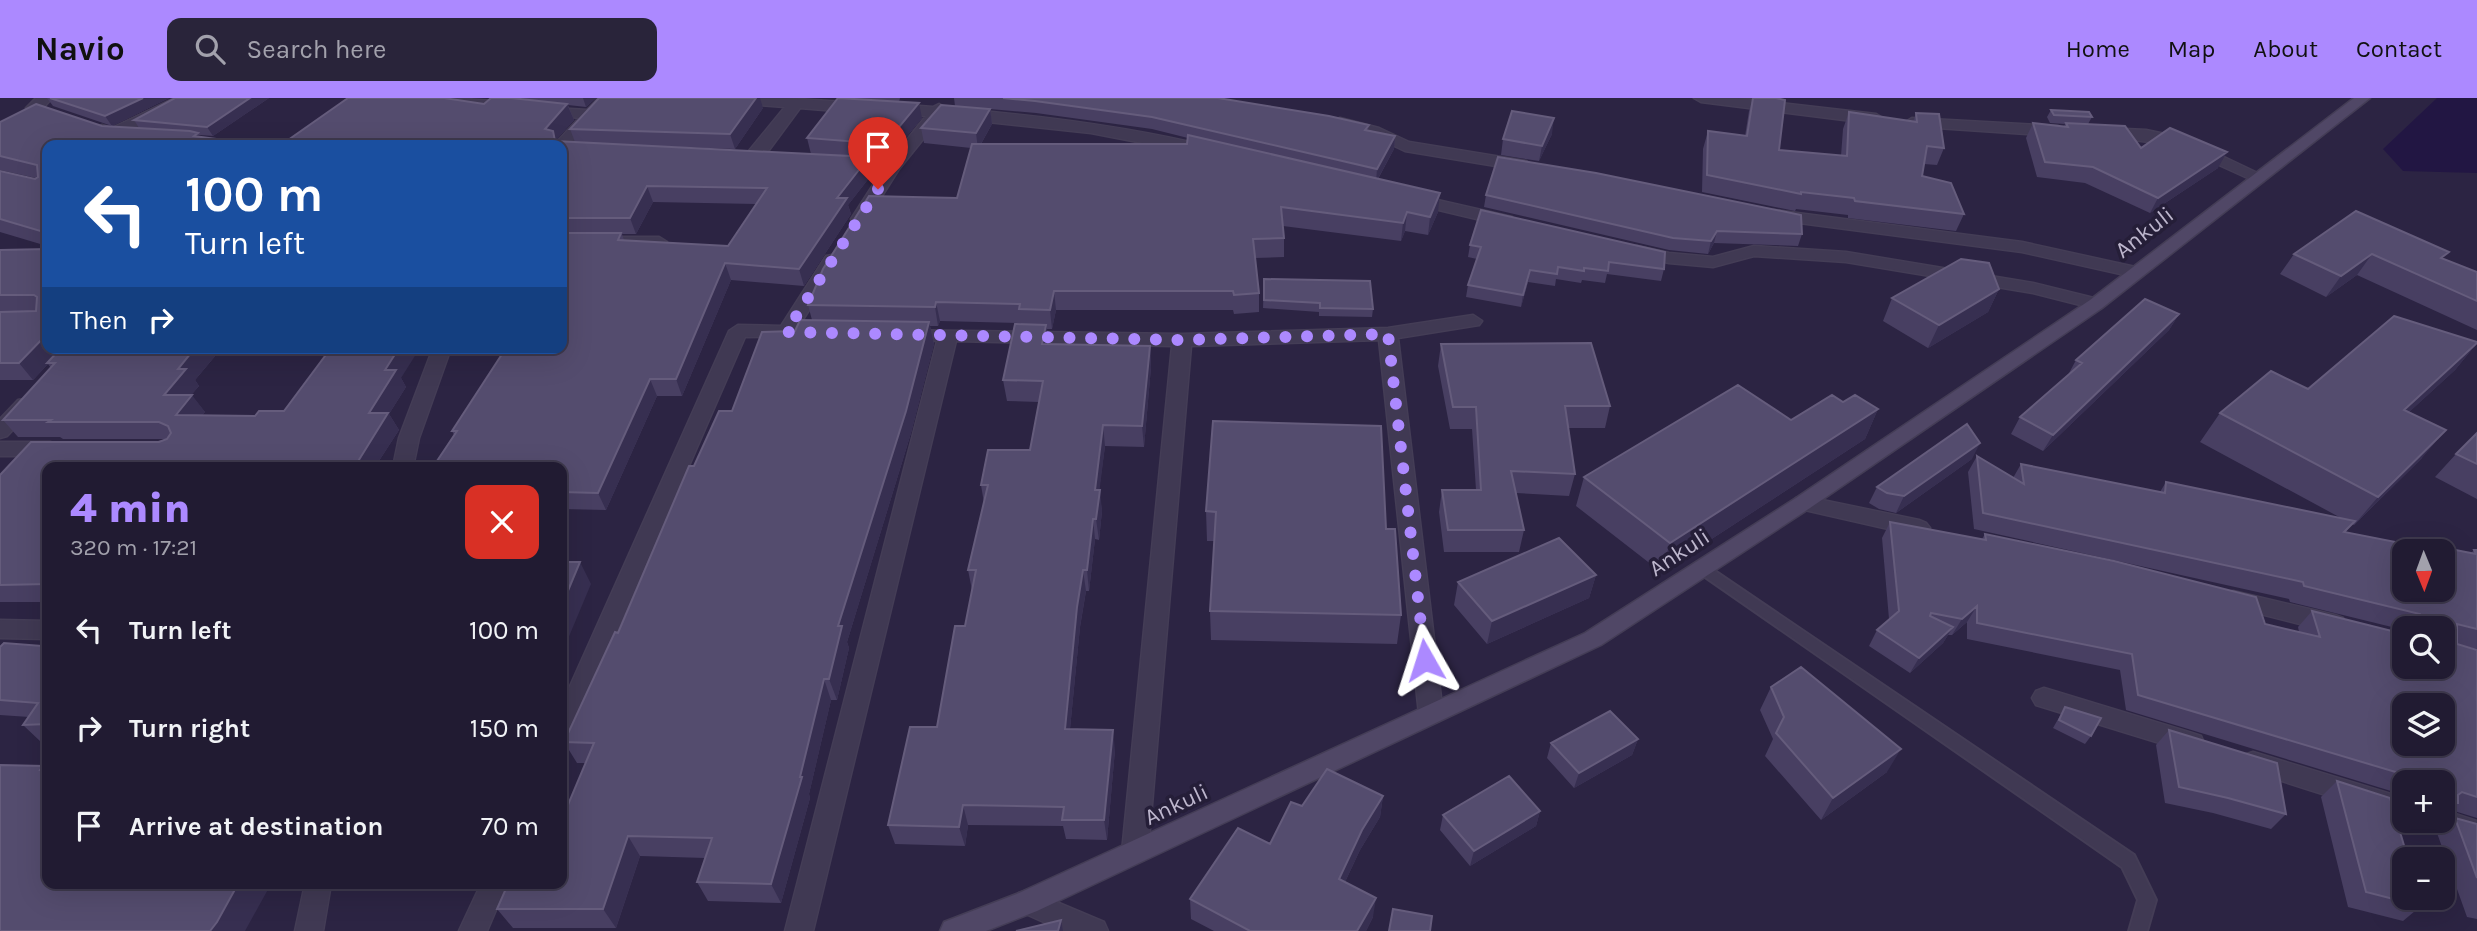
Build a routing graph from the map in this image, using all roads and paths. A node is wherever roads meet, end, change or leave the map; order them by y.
1 (45, 98) edge
2 (187, 98) edge
3 (398, 98) edge
4 (607, 98) edge
5 (719, 98) edge
6 (1701, 98) edge
7 (2363, 98) edge
8 (795, 104) junction
9 (940, 105) edge
10 (591, 115) junction
11 (1329, 121) edge
12 (113, 134) junction
13 (138, 137) edge
14 (567, 148) edge
15 (1231, 156) edge
16 (778, 159) edge
17 (829, 162) edge
18 (893, 167) junction
19 (1539, 169) edge
20 (2258, 177) junction
21 (1388, 193) edge
22 (1759, 212) edge
23 (1522, 224) edge
24 (603, 242) edge
25 (659, 242) edge
26 (1615, 246) edge
27 (2134, 272) junction
28 (2096, 304) junction
29 (1473, 321) dead end
30 (786, 332) junction
31 (813, 333) edge
32 (880, 334) edge
33 (1388, 334) junction
34 (948, 335) junction
35 (1182, 340) junction
36 (440, 354) edge
37 (35, 394) edge
38 (0, 431) edge
39 (0, 449) edge
40 (66, 449) edge
41 (404, 462) edge
42 (1803, 503) junction
43 (1940, 532) edge
44 (1703, 568) junction
45 (2208, 593) edge
46 (0, 629) edge
47 (2352, 629) edge
48 (42, 630) edge
49 (2044, 698) dead end
50 (1431, 714) junction
51 (567, 719) edge
52 (2392, 805) edge
53 (2455, 825) edge
54 (2477, 832) edge
55 (1135, 852) junction
56 (317, 889) edge
57 (492, 889) edge
58 (1028, 902) junction
59 (309, 931) edge
60 (473, 931) edge
61 (799, 931) edge
62 (954, 931) edge
63 (1094, 931) edge
64 (2138, 931) edge

1 - 12 street
2 - 12 street
3 - 10 street
4 - 10 street
5 - 8 street
6 - 20 street
7 - 20 main road, Ankuli
8 - 9 street
8 - 16 street
9 - 15 street
9 - 18 street
10 - 14 street
11 - 19 street
12 - 13 street
17 - 18 street
18 - 30 street
20 - 27 main road, Ankuli
21 - 23 street
22 - 27 street
24 - 25 street
26 - 28 street
27 - 28 main road, Ankuli
28 - 42 main road, Ankuli
29 - 33 street
30 - 31 street
30 - 51 street
32 - 34 street
33 - 35 street
33 - 50 street
34 - 35 street
34 - 61 street
35 - 55 street
36 - 41 street
37 - 38 street
39 - 40 street
42 - 43 street
42 - 44 main road, Ankuli
44 - 50 main road, Ankuli
44 - 64 lane
45 - 47 street
46 - 48 street
49 - 52 street
50 - 55 main road, Ankuli
53 - 54 street
55 - 58 main road, Ankuli
56 - 59 street
57 - 60 street
58 - 62 main road, Ankuli
58 - 63 street

